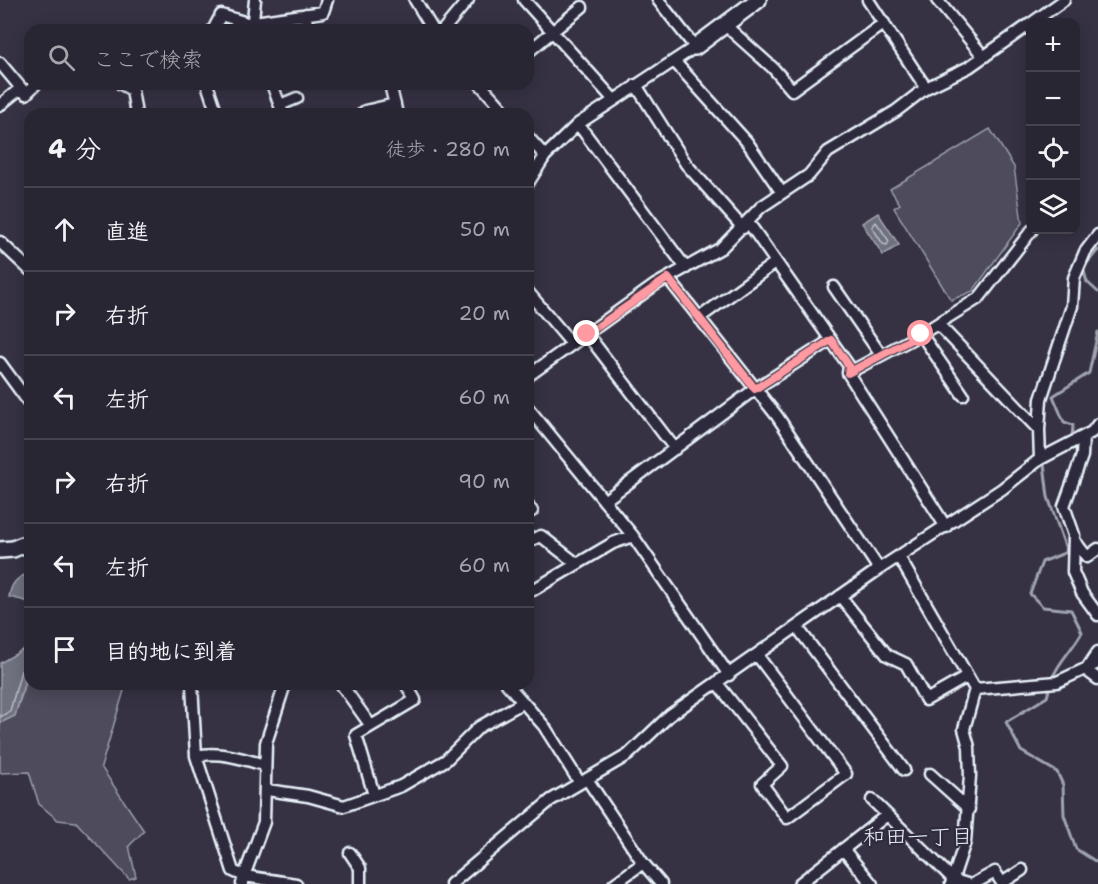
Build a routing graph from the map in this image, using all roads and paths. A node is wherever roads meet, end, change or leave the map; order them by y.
1 (255, 0) edge
2 (327, 0) edge
3 (415, 0) edge
4 (524, 0) edge
5 (658, 0) edge
6 (868, 0) edge
7 (937, 0) edge
8 (1064, 0) edge
9 (466, 1) edge
10 (750, 2) edge
11 (582, 7) dead end
12 (306, 14) junction
13 (1039, 18) edge
14 (884, 23) junction
15 (216, 24) edge
16 (245, 24) edge
17 (251, 24) edge
18 (260, 24) edge
19 (307, 24) edge
20 (429, 24) edge
21 (448, 24) edge
22 (725, 25) junction
23 (1026, 27) edge
24 (552, 31) junction
25 (534, 47) edge
26 (695, 47) junction
27 (984, 57) junction
28 (674, 61) junction
29 (0, 63) edge
30 (636, 86) junction
31 (21, 88) junction
32 (926, 88) junction
33 (30, 90) edge
34 (132, 90) edge
35 (209, 90) edge
36 (274, 90) edge
37 (391, 90) edge
38 (489, 90) edge
39 (297, 98) dead end
40 (615, 100) junction
41 (0, 105) edge
42 (135, 108) edge
43 (215, 108) edge
44 (281, 108) edge
45 (282, 108) edge
46 (396, 108) edge
47 (502, 108) edge
48 (578, 124) junction
49 (534, 144) edge
50 (545, 156) junction
51 (534, 173) edge
52 (782, 193) junction
53 (745, 225) junction
54 (1029, 234) edge
55 (1098, 235) edge
56 (0, 242) edge
57 (776, 262) junction
58 (24, 264) edge
59 (686, 268) junction
60 (668, 278) junction
61 (834, 287) dead end
62 (534, 299) edge
63 (699, 318) junction
64 (939, 325) junction
65 (587, 334) junction
66 (921, 334) junction
67 (831, 340) junction
68 (572, 344) junction
69 (881, 355) junction
70 (0, 363) edge
71 (534, 372) edge
72 (848, 373) junction
73 (755, 389) junction
74 (24, 396) edge
75 (963, 396) dead end
76 (534, 415) edge
77 (1039, 430) junction
78 (1086, 436) edge
79 (675, 449) junction
80 (1040, 459) junction
81 (604, 501) junction
82 (946, 527) junction
83 (633, 536) junction
84 (534, 539) edge
85 (1074, 540) junction
86 (24, 544) edge
87 (1098, 549) edge
88 (0, 550) edge
89 (900, 557) junction
90 (577, 564) junction
91 (879, 569) junction
92 (534, 589) edge
93 (840, 596) junction
94 (1098, 615) edge
95 (796, 627) junction
96 (1098, 652) edge
97 (757, 655) junction
98 (1098, 663) edge
99 (1086, 670) junction
100 (729, 675) junction
101 (1098, 679) edge
102 (717, 683) junction
103 (972, 684) junction
104 (192, 690) edge
105 (283, 690) edge
106 (345, 690) edge
107 (410, 690) edge
108 (512, 690) edge
109 (522, 703) junction
110 (371, 726) junction
111 (196, 756) junction
112 (264, 765) junction
113 (904, 770) dead end
114 (930, 774) dead end
115 (584, 781) junction
116 (267, 790) junction
117 (374, 795) junction
118 (872, 800) dead end
119 (969, 809) junction
120 (887, 815) junction
121 (843, 849) junction
122 (350, 853) dead end
123 (644, 863) junction
124 (1023, 870) dead end
125 (243, 880) edge
126 (952, 882) edge
127 (297, 884) edge
128 (360, 884) edge
129 (451, 884) edge
130 (614, 884) edge
131 (661, 884) edge
132 (799, 884) edge
133 (872, 884) edge
134 (967, 884) edge
135 (973, 884) edge

1 - 17 street
2 - 12 street
3 - 20 street
4 - 24 street
5 - 26 street
6 - 14 street
7 - 27 street
8 - 13 street
9 - 21 street
10 - 22 street
11 - 24 street
12 - 18 street
12 - 19 street
14 - 22 street
14 - 32 street
15 - 16 street
22 - 26 street
23 - 27 street
24 - 25 street
24 - 40 street
26 - 28 street
27 - 32 street
28 - 30 street
28 - 52 street
29 - 31 street
30 - 40 street
30 - 53 street
31 - 33 street
31 - 41 street
32 - 52 street
34 - 42 street
35 - 43 street
36 - 44 street
37 - 46 street
38 - 47 street
39 - 45 street
40 - 48 street
48 - 50 street
48 - 59 street
49 - 50 street
50 - 51 street
52 - 53 street
53 - 57 street
53 - 59 street
54 - 64 street
55 - 77 street
56 - 58 street
57 - 63 street
57 - 67 street
59 - 60 street
60 - 63 street
60 - 65 street
61 - 69 street
62 - 68 street
63 - 73 street
64 - 66 street
64 - 77 street
65 - 68 street
65 - 79 street
66 - 69 street
66 - 75 street
67 - 72 street
67 - 73 street
68 - 71 street
69 - 72 street
70 - 74 street
72 - 82 street
73 - 79 street
73 - 91 street
76 - 81 street
77 - 80 street
78 - 80 street
78 - 85 street
79 - 81 street
80 - 82 street
81 - 83 street
82 - 89 street
83 - 90 street
83 - 100 street
84 - 90 street
85 - 87 street
85 - 94 street
86 - 88 street
89 - 91 street
89 - 103 street
90 - 92 street
91 - 93 street
93 - 95 street
93 - 103 street
95 - 97 street
95 - 113 street
96 - 99 street
97 - 100 street
97 - 102 street
98 - 99 street
99 - 101 street
99 - 103 street
100 - 102 street
102 - 115 street
103 - 119 street
104 - 111 street
105 - 112 street
106 - 110 street
107 - 110 street
108 - 109 street
109 - 115 street
109 - 117 street
110 - 117 street
111 - 112 street
111 - 125 street
112 - 116 street
114 - 119 street
115 - 123 street
115 - 129 street
116 - 117 street
116 - 125 street
118 - 120 street
119 - 126 street
120 - 121 street
120 - 126 street
121 - 132 street
121 - 133 street
122 - 128 street
123 - 130 street
123 - 131 street
124 - 135 street
125 - 127 street
126 - 134 street

